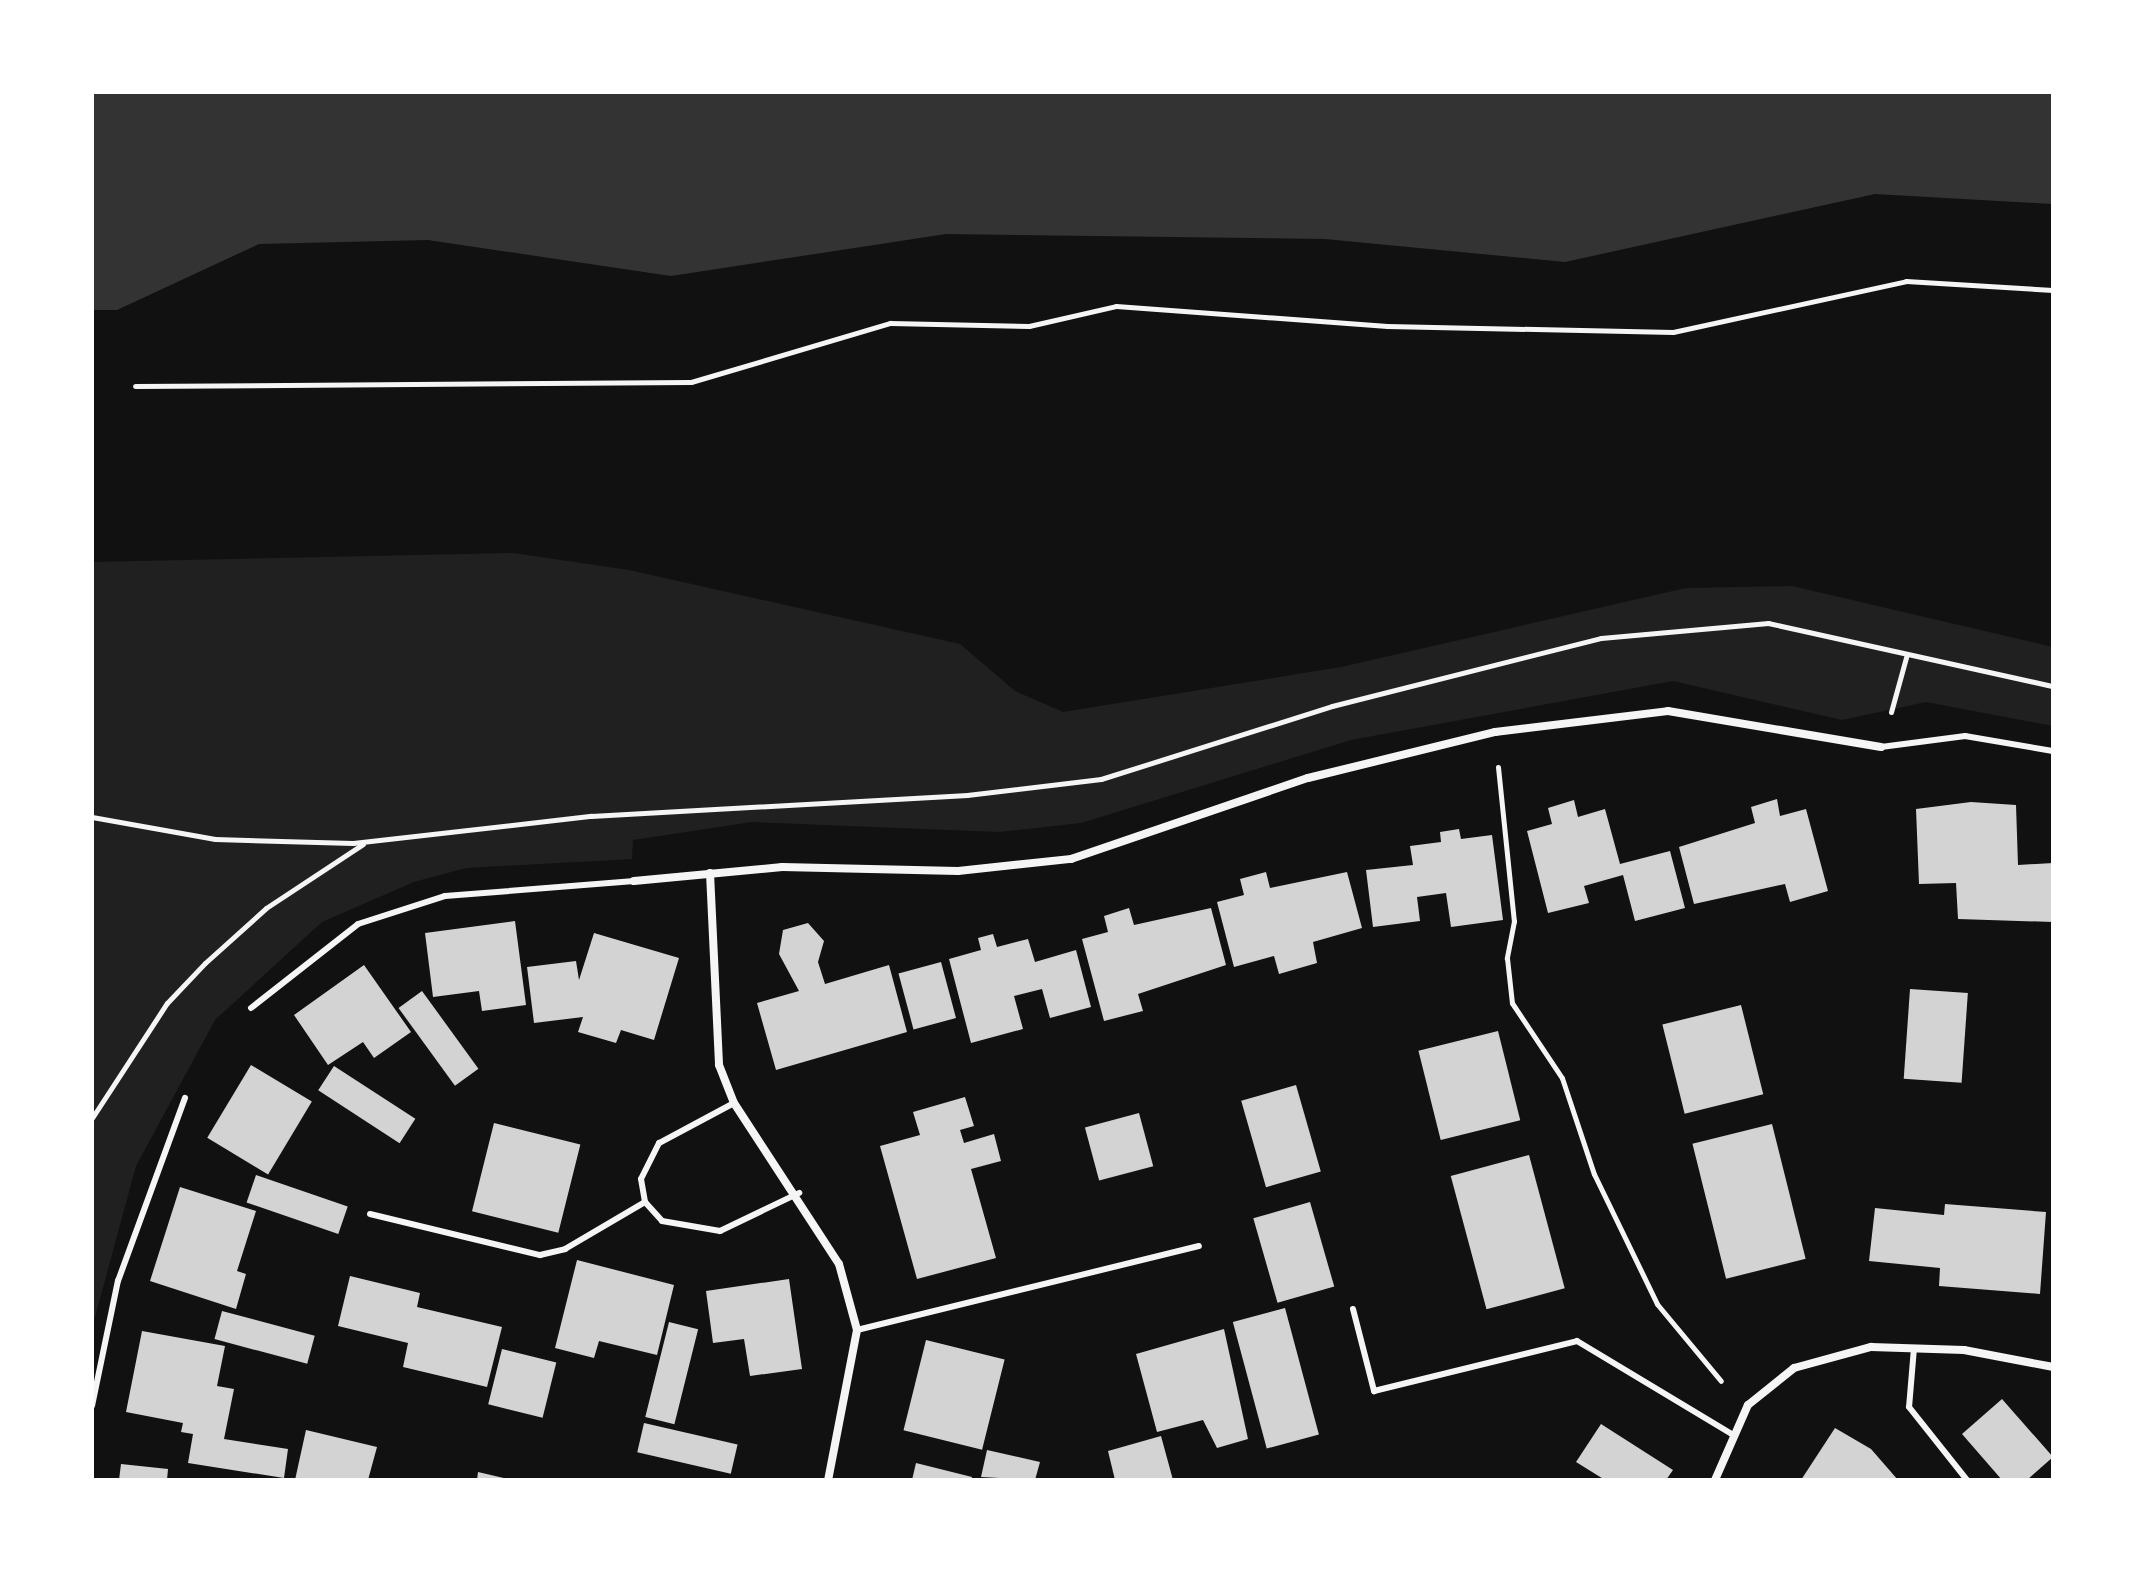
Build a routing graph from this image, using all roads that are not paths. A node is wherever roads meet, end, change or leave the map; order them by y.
1 (1881, 747) joint
2 (2053, 751) edge
3 (710, 873) junction
4 (634, 881) joint
5 (251, 1008) dead end
6 (185, 1098) dead end
7 (734, 1103) junction
8 (799, 1193) junction
9 (645, 1202) junction
10 (370, 1214) dead end
11 (1199, 1246) dead end
12 (1353, 1309) dead end
13 (857, 1330) junction
14 (1914, 1348) junction
15 (2053, 1366) edge
16 (92, 1406) edge
17 (1732, 1434) junction
18 (828, 1480) edge
19 (1715, 1480) edge
20 (1967, 1480) edge

1 - 2 lane
1 - 3 street
3 - 4 street
3 - 7 street
4 - 5 lane
6 - 16 lane
7 - 8 street
7 - 9 lane
8 - 9 lane
8 - 13 street
9 - 10 lane
11 - 13 lane
12 - 17 lane
13 - 18 street
14 - 15 street
14 - 17 street
14 - 20 lane
17 - 19 street

